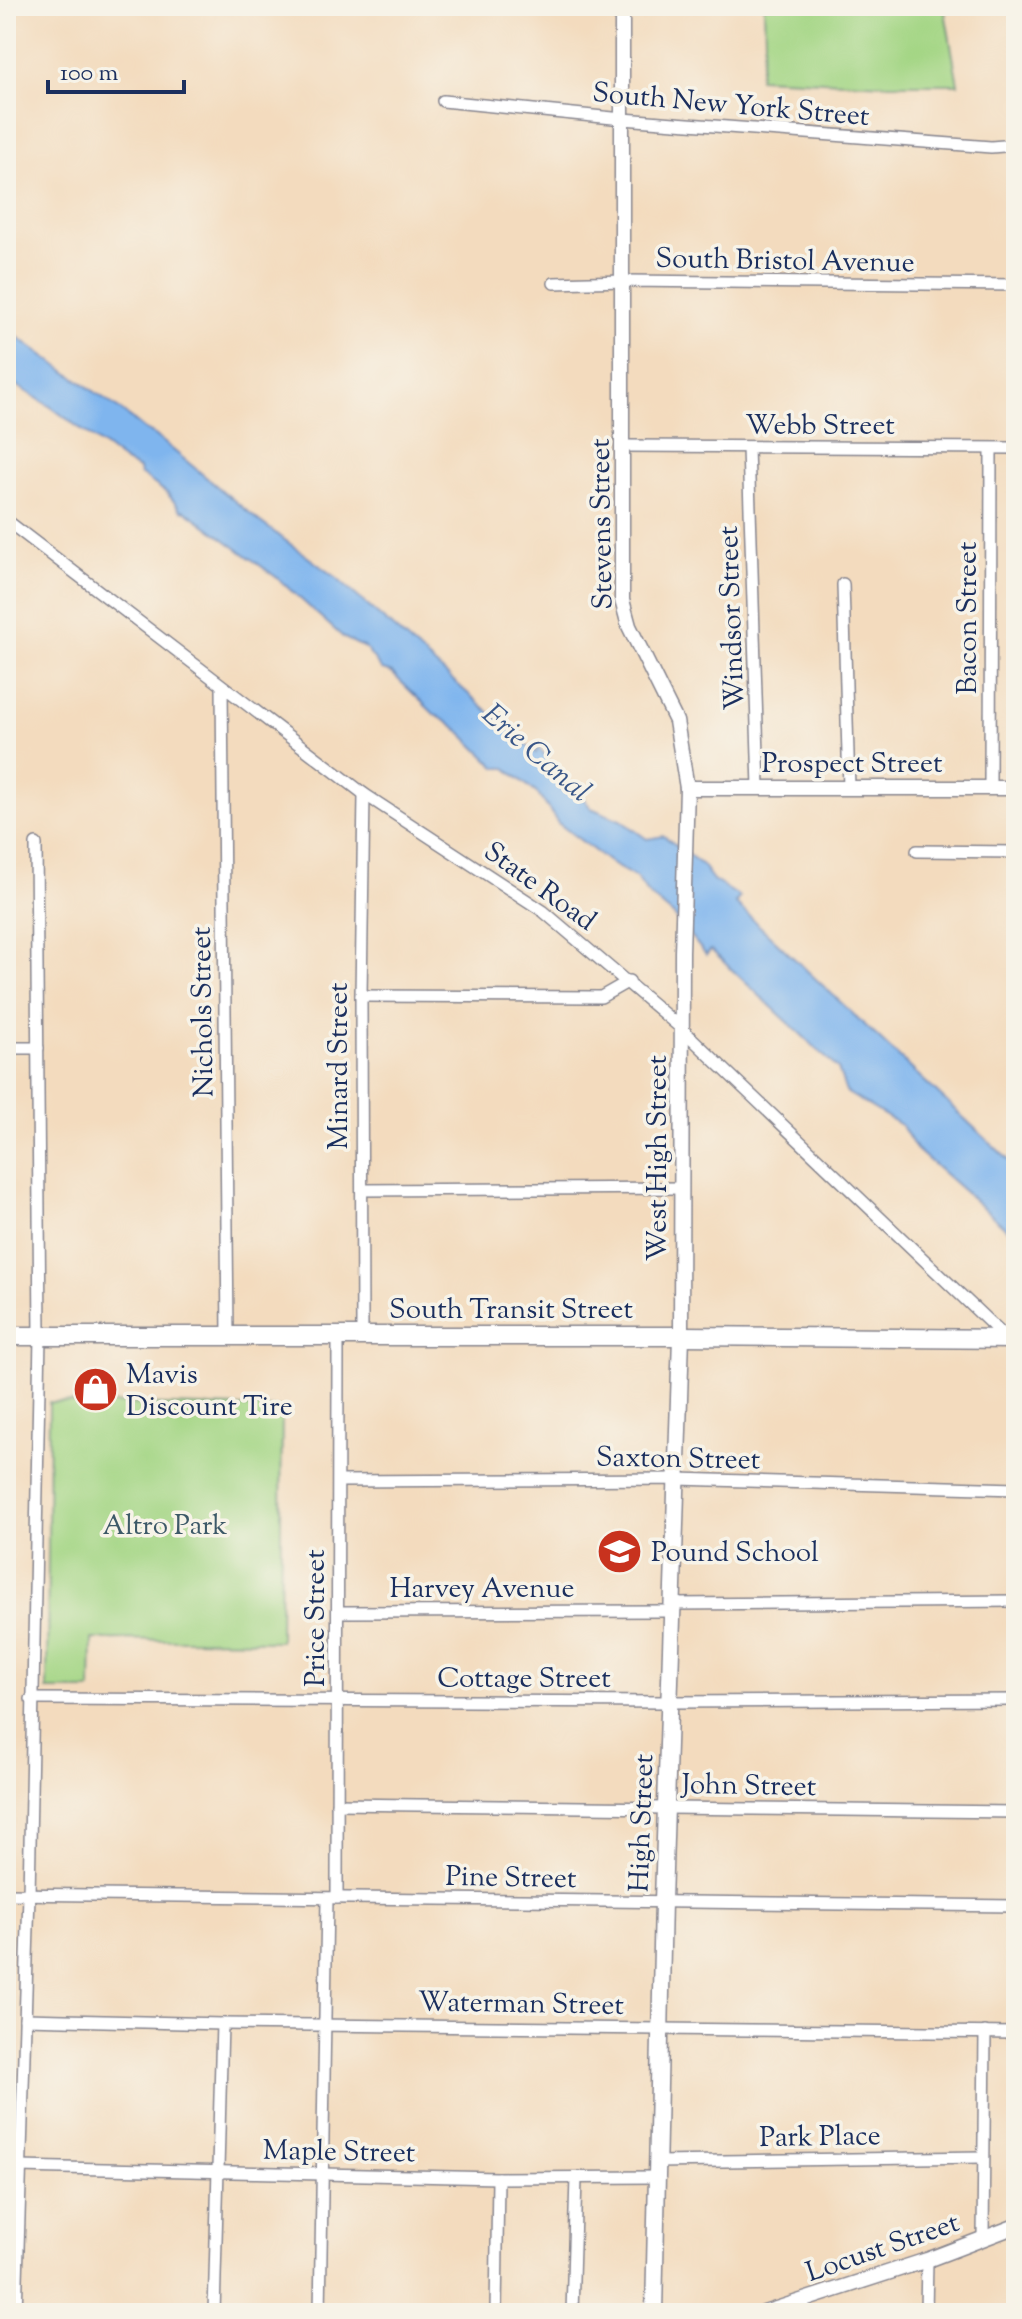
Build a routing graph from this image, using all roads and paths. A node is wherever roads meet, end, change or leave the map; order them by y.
1 (622, 6) edge
2 (443, 101) dead end
3 (623, 119) junction
4 (1016, 145) edge
5 (624, 281) junction
6 (554, 283) dead end
7 (1016, 285) edge
8 (623, 446) junction
9 (748, 448) junction
10 (1016, 448) edge
11 (991, 449) junction
12 (6, 520) edge
13 (843, 584) dead end
14 (222, 687) junction
15 (759, 787) junction
16 (990, 787) junction
17 (687, 788) junction
18 (849, 788) junction
19 (1016, 788) edge
20 (364, 794) junction
21 (36, 844) dead end
22 (917, 851) dead end
23 (1016, 852) edge
24 (629, 981) junction
25 (361, 996) junction
26 (682, 1029) junction
27 (6, 1048) edge
28 (38, 1048) junction
29 (682, 1188) junction
30 (362, 1190) junction
31 (6, 1336) edge
32 (40, 1336) junction
33 (681, 1336) junction
34 (228, 1337) junction
35 (338, 1337) junction
36 (362, 1337) junction
37 (1011, 1339) edge
38 (677, 1479) junction
39 (339, 1481) junction
40 (1016, 1489) edge
41 (1016, 1601) edge
42 (673, 1607) junction
43 (339, 1612) junction
44 (31, 1699) junction
45 (338, 1700) junction
46 (1016, 1700) edge
47 (670, 1702) junction
48 (337, 1804) junction
49 (668, 1807) junction
50 (1016, 1812) edge
51 (6, 1894) edge
52 (29, 1895) junction
53 (332, 1899) junction
54 (663, 1901) junction
55 (1016, 1906) edge
56 (25, 2019) junction
57 (222, 2024) junction
58 (325, 2024) junction
59 (662, 2027) junction
60 (985, 2032) junction
61 (1016, 2033) edge
62 (983, 2157) junction
63 (19, 2167) junction
64 (658, 2170) junction
65 (218, 2171) junction
66 (324, 2174) junction
67 (498, 2178) junction
68 (576, 2178) junction
69 (1016, 2226) edge
70 (983, 2238) junction
71 (927, 2260) junction
72 (16, 2313) edge
73 (214, 2313) edge
74 (320, 2313) edge
75 (496, 2313) edge
76 (572, 2313) edge
77 (654, 2313) edge
78 (764, 2313) edge
79 (926, 2313) edge

1 - 3 street, Stevens Street
2 - 3 street, South New York Street
3 - 4 street, South New York Street
3 - 5 street, Stevens Street
5 - 6 street, South Bristol Avenue
5 - 7 street, South Bristol Avenue
5 - 8 street, Stevens Street
8 - 9 street, Webb Street
8 - 17 street, Stevens Street
9 - 11 street, Webb Street
9 - 15 street, Windsor Street
10 - 11 street, Webb Street
11 - 16 street, Bacon Street
12 - 14 street, State Road
13 - 18 street
14 - 20 street, State Road
14 - 34 street, Nichols Street
15 - 17 street, Prospect Street
15 - 18 street, Prospect Street
16 - 18 street, Prospect Street
16 - 19 street, Prospect Street
17 - 26 street, Stevens Street
20 - 24 street, State Road
20 - 25 street, Minard Street
21 - 28 street
22 - 23 street
24 - 25 street
24 - 26 street, State Road
25 - 30 street, Minard Street
26 - 29 street, West High Street
26 - 37 street, State Road
27 - 28 street
28 - 32 street
29 - 30 street
29 - 33 street, West High Street
30 - 36 street, Minard Street
31 - 32 highway, South Transit Street
32 - 34 highway, South Transit Street
32 - 44 street
33 - 36 highway, South Transit Street
33 - 37 highway, South Transit Street
33 - 38 main road, High Street
34 - 35 highway, South Transit Street
35 - 36 highway, South Transit Street
35 - 39 street, Price Street
38 - 39 street, Saxton Street
38 - 40 street, Saxton Street
38 - 42 main road, High Street
39 - 43 street, Price Street
41 - 42 street, Harvey Avenue
42 - 43 street, Harvey Avenue
42 - 47 main road, High Street
43 - 45 street, Price Street
44 - 45 street, Cottage Street
44 - 52 street
45 - 47 street, Cottage Street
45 - 48 street, Price Street
46 - 47 street, Cottage Street
47 - 49 main road, High Street
48 - 49 street, John Street
48 - 53 street, Price Street
49 - 50 street, John Street
49 - 54 main road, High Street
51 - 52 street, Pine Street
52 - 53 street, Pine Street
52 - 56 street
53 - 54 street, Pine Street
53 - 58 street, Price Street
54 - 55 street, Pine Street
54 - 59 main road, High Street
56 - 57 street, Waterman Street
56 - 63 street
57 - 58 street, Waterman Street
57 - 65 street
58 - 59 street, Waterman Street
58 - 66 street, Price Street
59 - 60 street, Waterman Street
59 - 64 main road, High Street
60 - 61 street, Waterman Street
60 - 62 street
62 - 64 street, Park Place
62 - 70 street
63 - 65 street, Maple Street
63 - 72 street
64 - 68 street, Maple Street
64 - 77 main road, High Street
65 - 66 street, Maple Street
65 - 73 street
66 - 67 street, Maple Street
66 - 74 street, Price Street
67 - 68 street, Maple Street
67 - 75 street
68 - 76 street
69 - 70 street, Locust Street
70 - 71 street, Locust Street
71 - 78 street, Locust Street
71 - 79 street

